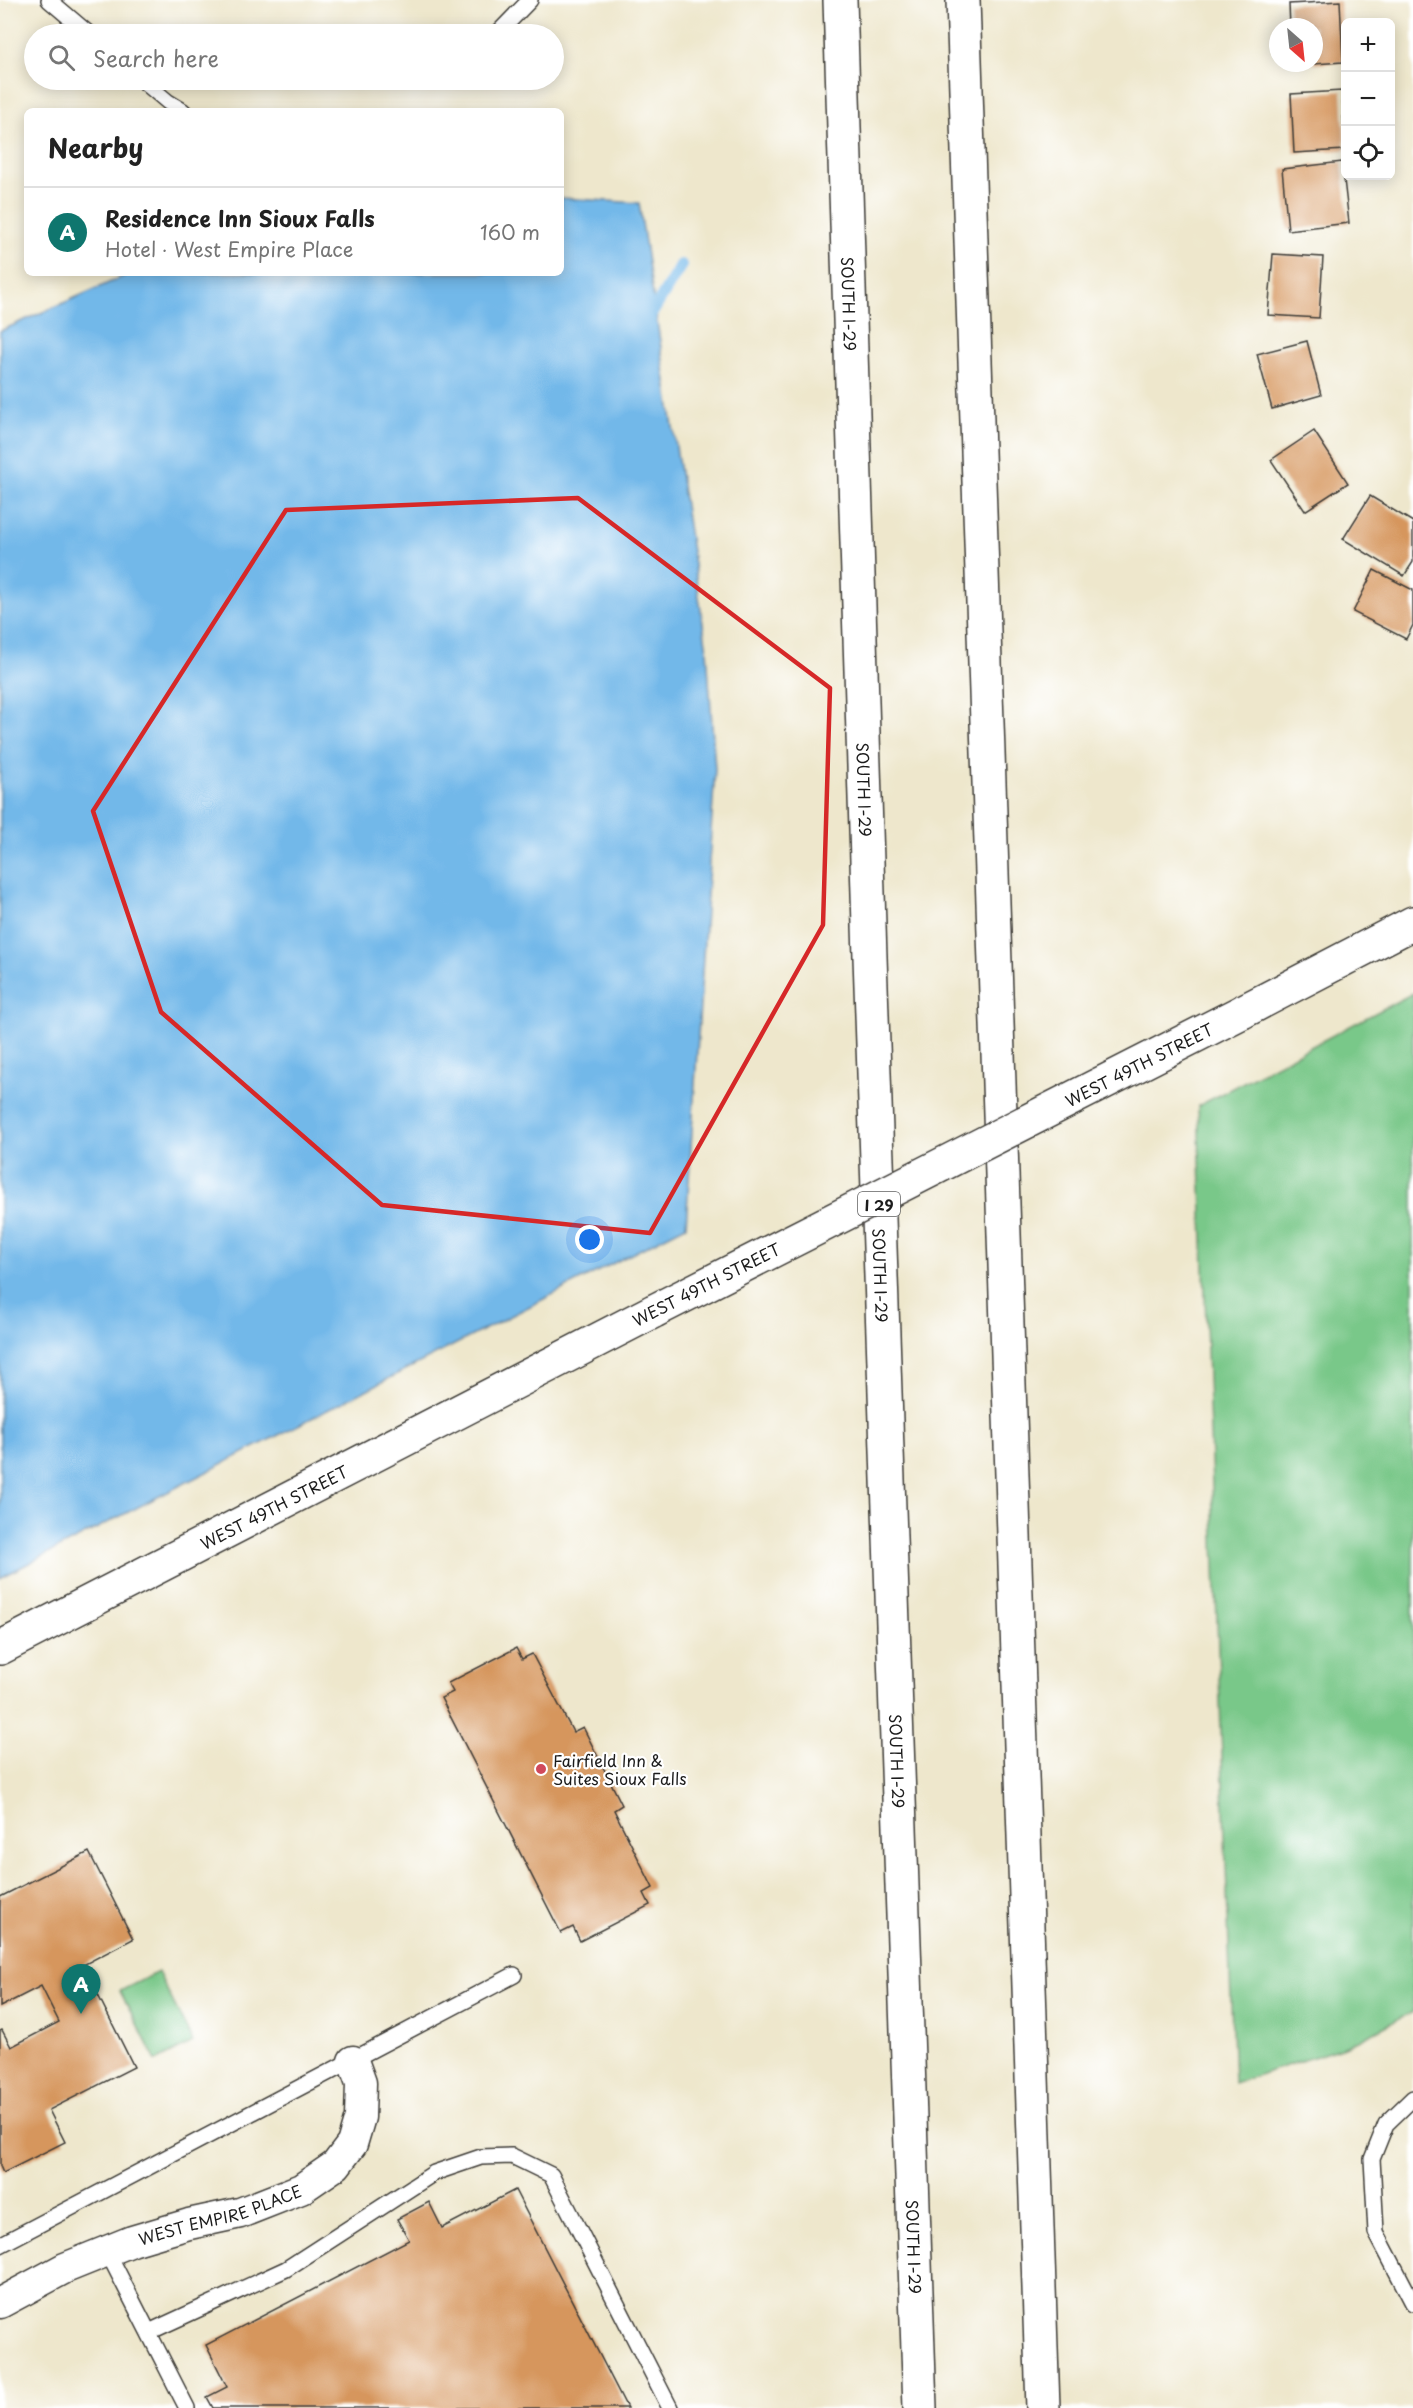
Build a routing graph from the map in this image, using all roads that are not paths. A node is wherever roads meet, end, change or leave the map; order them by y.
1 (49, 0) edge
2 (530, 0) edge
3 (840, 0) edge
4 (963, 0) edge
5 (77, 24) edge
6 (507, 24) edge
7 (154, 90) edge
8 (178, 108) edge
9 (1413, 923) edge
10 (0, 1648) edge
11 (514, 1975) dead end
12 (353, 2061) junction
13 (1413, 2098) edge
14 (0, 2245) edge
15 (107, 2251) junction
16 (0, 2303) edge
17 (1413, 2303) edge
18 (149, 2332) junction
19 (188, 2408) edge
20 (670, 2408) edge
21 (920, 2408) edge
22 (1043, 2408) edge

1 - 5 lane
2 - 6 lane
3 - 21 main road, SOUTH I-29 / I 29
4 - 22 main road
7 - 8 lane
9 - 10 main road, WEST 49TH STREET, bridge
11 - 12 lane
12 - 14 lane
12 - 15 street, WEST EMPIRE PLACE
13 - 17 lane
15 - 16 street, WEST EMPIRE PLACE
15 - 18 lane
18 - 19 lane
18 - 20 lane

